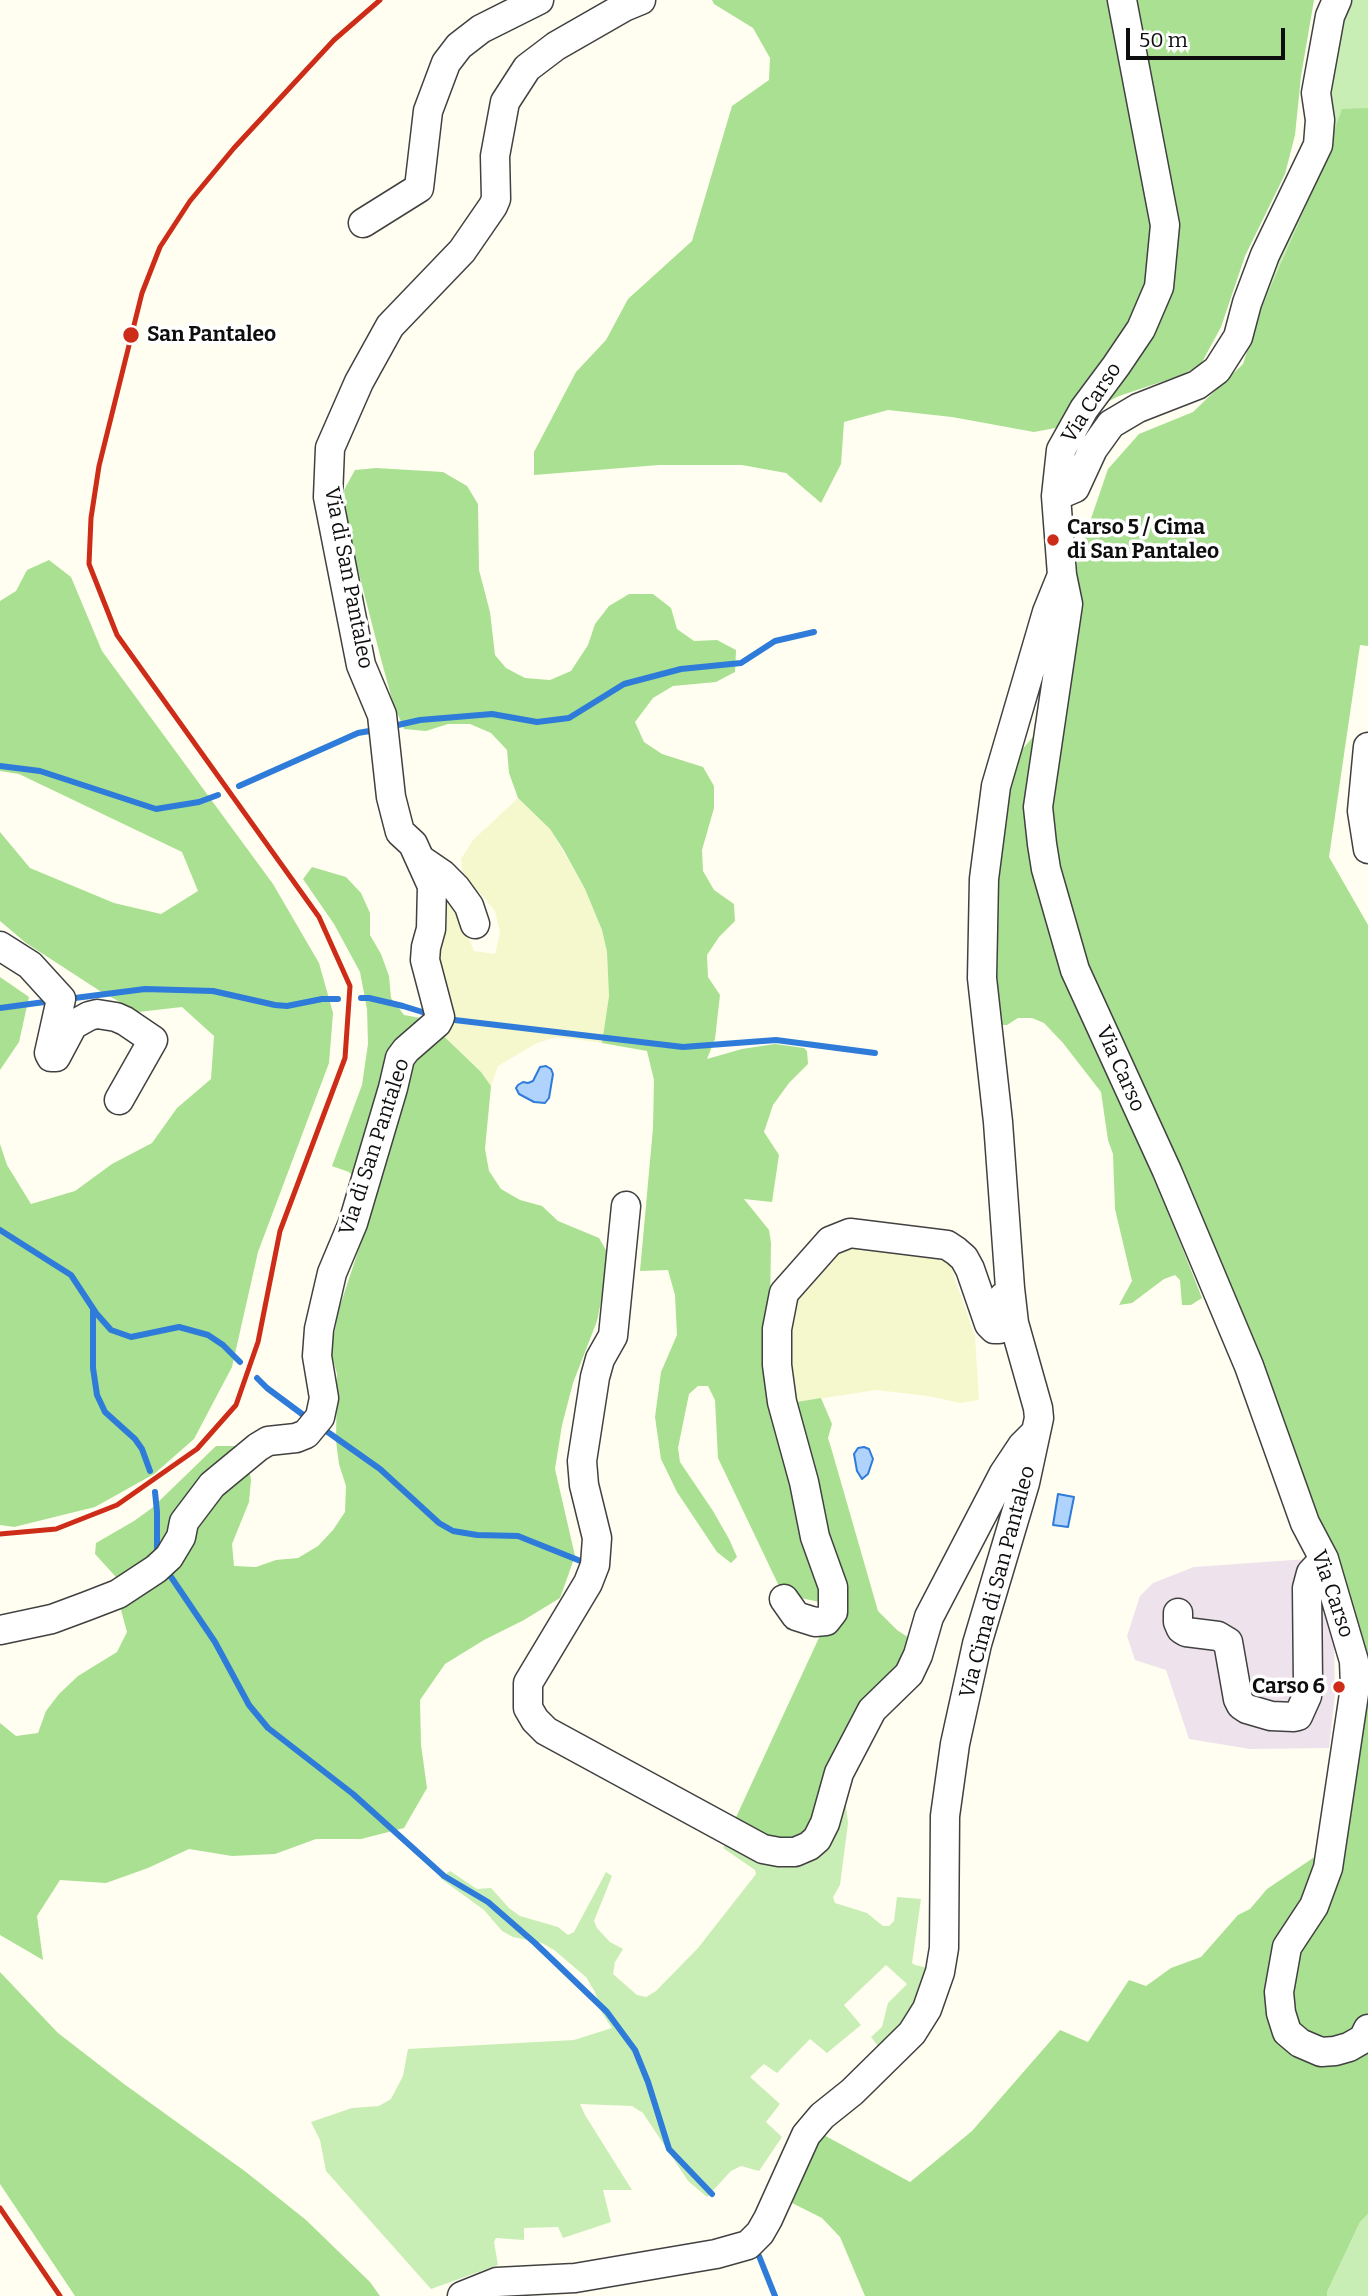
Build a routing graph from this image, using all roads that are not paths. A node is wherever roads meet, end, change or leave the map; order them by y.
1 (539, 0) edge
2 (641, 0) edge
3 (1122, 0) edge
4 (1337, 0) edge
5 (363, 223) dead end
6 (1056, 496) junction
7 (1062, 575) junction
8 (1368, 747) edge
9 (1368, 849) edge
10 (420, 860) junction
11 (475, 924) dead end
12 (0, 946) edge
13 (119, 1100) dead end
14 (626, 1206) dead end
15 (1007, 1238) junction
16 (1037, 1431) junction
17 (1324, 1559) junction
18 (784, 1599) dead end
19 (1178, 1613) dead end
20 (0, 1630) edge
21 (1368, 2029) edge
22 (462, 2296) edge

1 - 5 street
2 - 10 street, Via di San Pantaleo
3 - 6 street, Via Carso
4 - 6 street
6 - 7 street, Via Carso
7 - 15 street, Via Cima di San Pantaleo
7 - 17 street, Via Carso
8 - 9 street
10 - 11 street
10 - 20 street, Via di San Pantaleo
12 - 13 street
14 - 16 street
15 - 16 street, Via Cima di San Pantaleo
15 - 18 street
16 - 22 street, Via Cima di San Pantaleo
17 - 19 street
17 - 21 street, Via Carso

